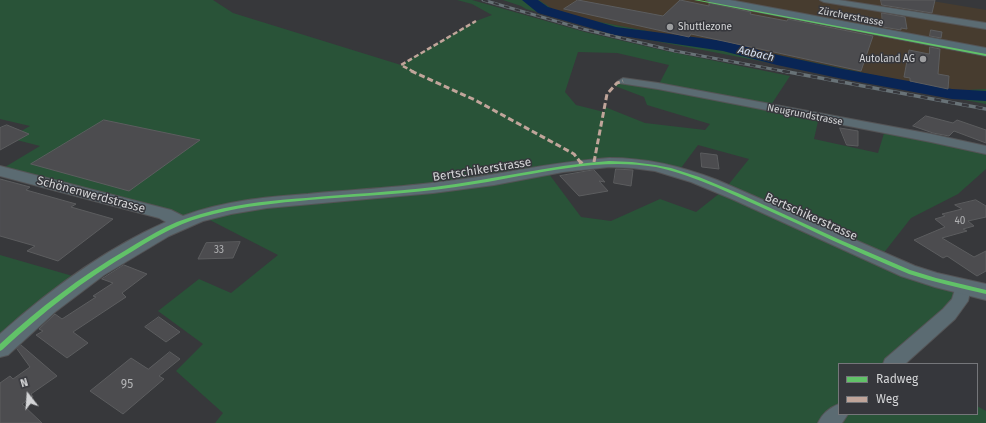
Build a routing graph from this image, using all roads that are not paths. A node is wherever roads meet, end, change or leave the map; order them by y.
1 (712, 0) edge
2 (824, 0) edge
3 (986, 26) edge
4 (986, 52) edge
5 (623, 81) dead end
6 (986, 150) edge
7 (0, 171) edge
8 (181, 222) junction
9 (963, 287) junction
10 (986, 292) edge
11 (0, 348) edge
12 (893, 363) edge
13 (838, 414) edge
14 (828, 423) edge

1 - 4 main road, Zürcherstrasse
2 - 3 street, Zürcherstrasse
5 - 6 street, Neugrundstrasse
7 - 8 street, Schönenwerdstrasse
8 - 9 street, Bertschikerstrasse
8 - 11 street, Bertschikerstrasse
9 - 10 street, Bertschikerstrasse
9 - 12 street
13 - 14 street

